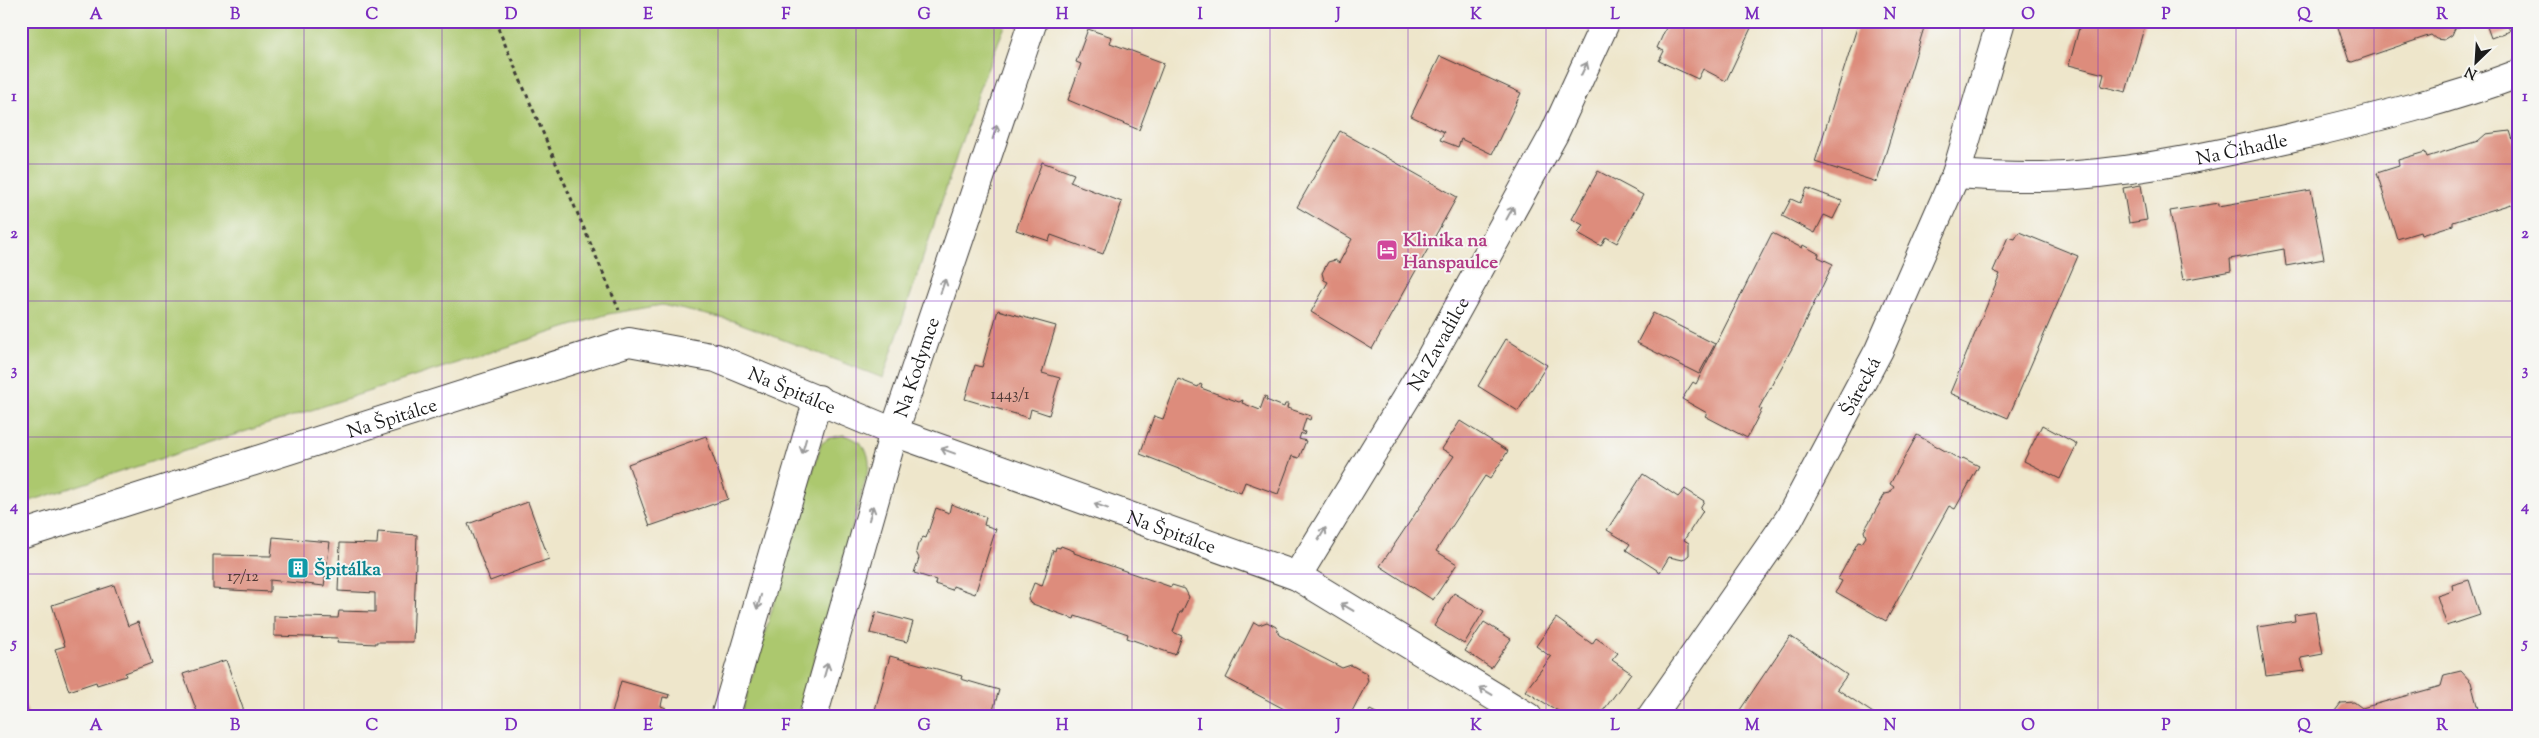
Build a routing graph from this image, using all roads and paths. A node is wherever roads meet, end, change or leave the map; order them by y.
1 (495, 21) edge
2 (1033, 21) edge
3 (1606, 21) edge
4 (2001, 21) edge
5 (2518, 74) edge
6 (1956, 174) junction
7 (620, 317) dead end
8 (818, 399) junction
9 (894, 432) junction
10 (21, 535) edge
11 (1296, 576) junction
12 (725, 717) edge
13 (813, 717) edge
14 (1528, 717) edge
15 (1651, 717) edge

1 - 7 path
9 -> 2 street, Na Kodymce
11 -> 3 street, Na Zavadilce
4 - 6 street, Šárecká
5 - 6 street, Na Čihadle
6 - 15 street, Šárecká
8 - 9 street, Na Špitálce
8 - 10 street, Na Špitálce
8 -> 12 street
11 -> 9 street, Na Špitálce
13 -> 9 street, Na Kodymce
14 -> 11 street, Na Špitálce

